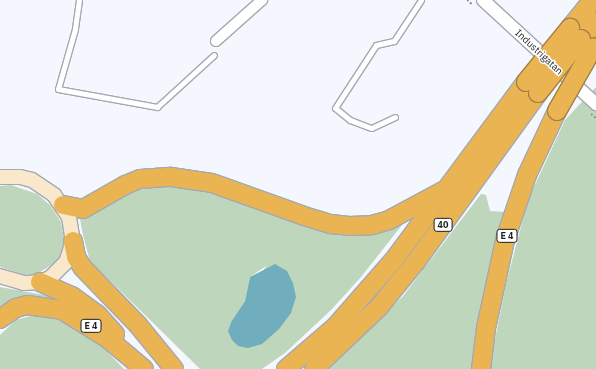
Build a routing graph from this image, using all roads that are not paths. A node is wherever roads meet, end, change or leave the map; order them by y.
1 (78, 0) edge
2 (262, 0) edge
3 (421, 0) edge
4 (483, 0) edge
5 (593, 0) edge
6 (596, 21) edge
7 (585, 40) edge
8 (216, 41) dead end
9 (214, 56) dead end
10 (532, 88) junction
11 (596, 104) edge
12 (395, 117) dead end
13 (0, 177) edge
14 (445, 190) junction
15 (63, 206) junction
16 (73, 241) junction
17 (0, 276) edge
18 (40, 282) junction
19 (0, 320) edge
20 (145, 369) edge
21 (174, 369) edge
22 (286, 369) edge
23 (314, 369) edge
24 (481, 369) edge

1 - 9 lane
2 - 8 street
3 - 12 lane
4 - 11 street, Industrigatan
5 - 7 highway, E 4
6 - 7 highway, 40
7 - 10 highway, 40, bridge
7 - 24 highway, E 4, bridge
10 - 14 highway
10 - 23 highway, 40
13 - 15 main road
14 - 15 highway
14 - 22 highway
15 - 16 main road
16 - 18 main road
16 - 21 highway
17 - 18 main road
18 - 20 highway
19 - 20 highway, E 4

